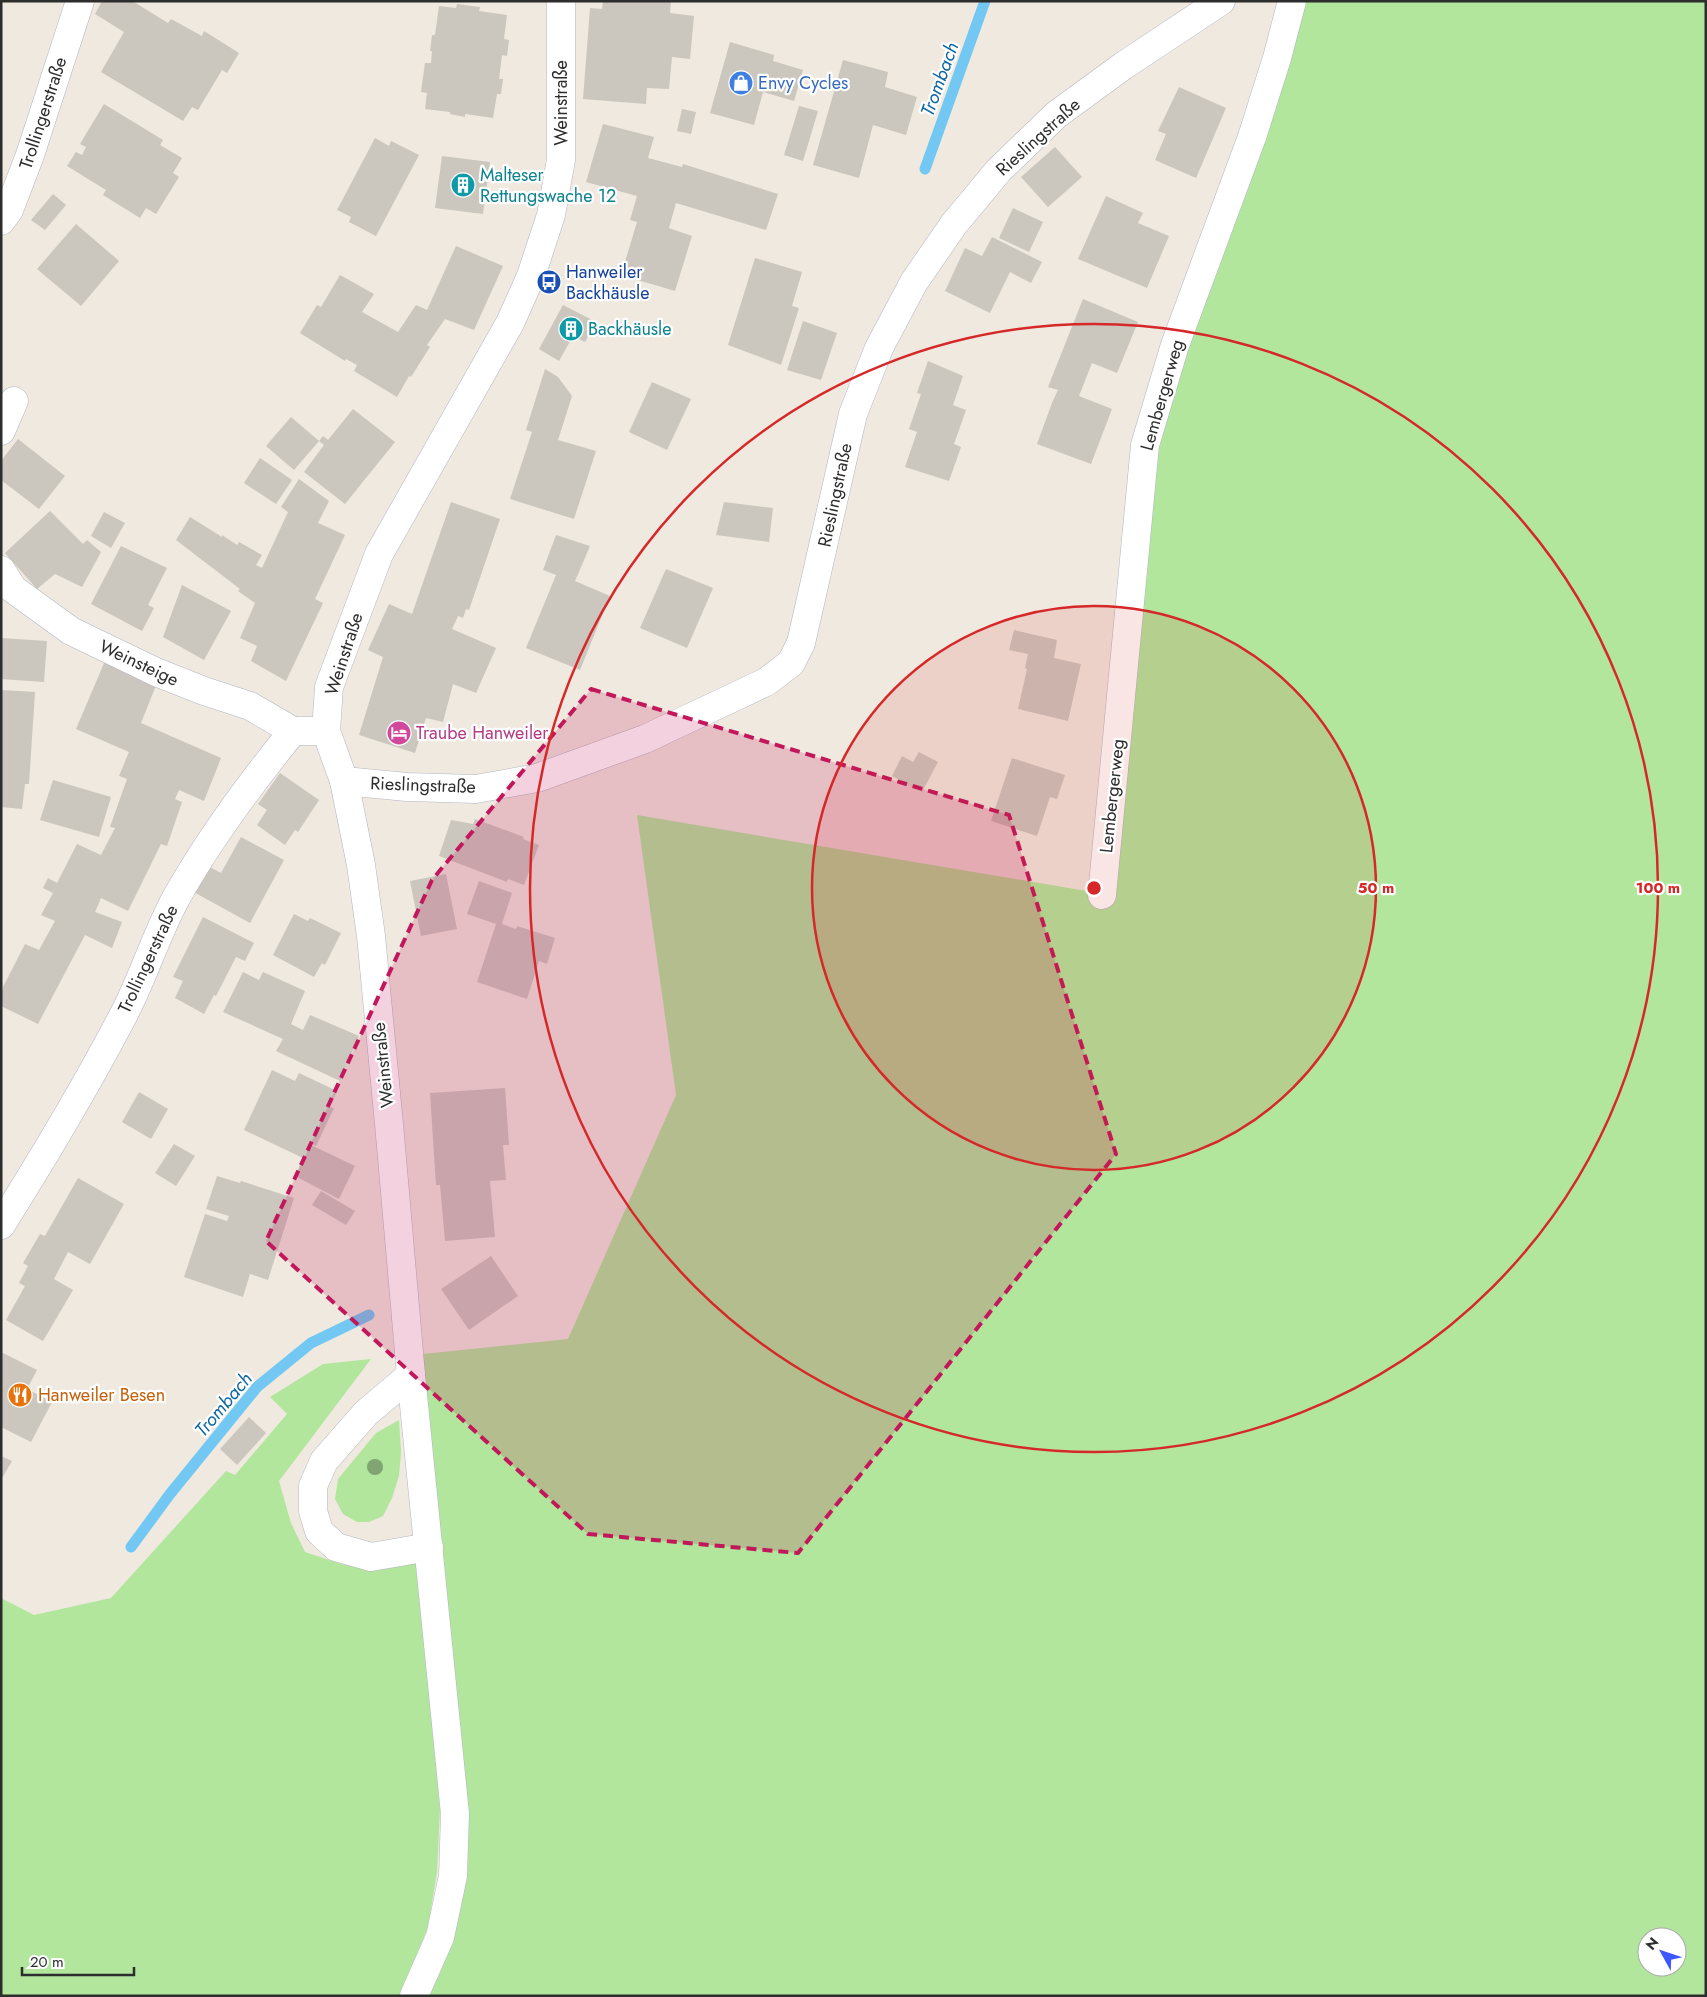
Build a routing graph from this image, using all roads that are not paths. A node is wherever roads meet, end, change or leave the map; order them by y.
1 (80, 1) edge
2 (561, 1) edge
3 (1221, 1) edge
4 (1292, 1) edge
5 (1, 222) edge
6 (14, 401) dead end
7 (1, 431) edge
8 (1, 570) edge
9 (293, 731) junction
10 (326, 731) junction
11 (344, 781) junction
12 (1102, 895) dead end
13 (1, 1225) edge
14 (411, 1375) junction
15 (429, 1547) junction
16 (414, 1996) edge

1 - 5 street, Trollingerstraße
2 - 10 street, Weinstraße
3 - 11 street, Rieslingstraße
4 - 12 street, Lembergerweg
6 - 7 street
8 - 9 street, Weinsteige
9 - 10 street
9 - 13 street, Trollingerstraße
10 - 11 street, Weinstraße
11 - 14 street, Weinstraße
14 - 15 street, Weinstraße
14 - 15 street
15 - 16 street, Weinstraße

